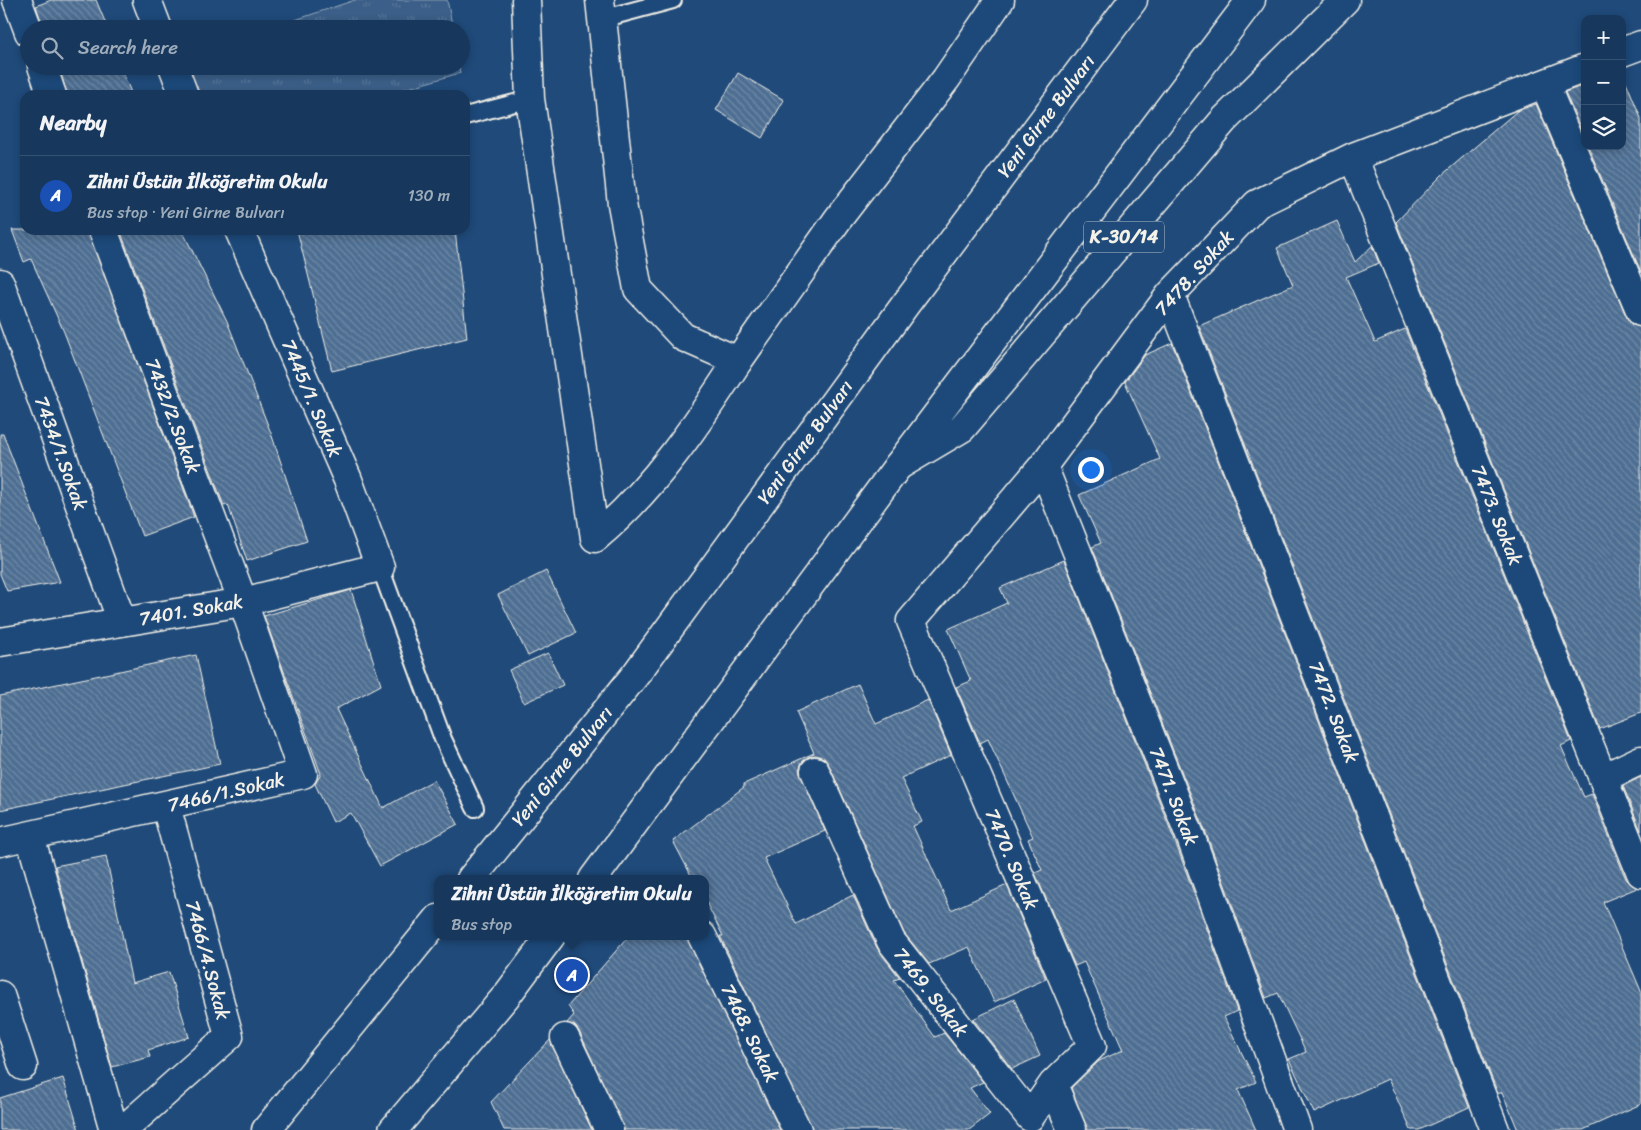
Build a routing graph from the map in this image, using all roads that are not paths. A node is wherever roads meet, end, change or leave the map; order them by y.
1 (17, 0) edge
2 (146, 0) edge
3 (526, 0) edge
4 (673, 0) edge
5 (1000, 0) edge
6 (1133, 0) edge
7 (1251, 0) edge
8 (1345, 0) edge
9 (601, 9) edge
10 (24, 20) edge
11 (154, 20) edge
12 (1641, 44) edge
13 (1626, 50) edge
14 (1581, 70) edge
15 (45, 75) edge
16 (176, 75) edge
17 (1545, 85) junction
18 (50, 90) edge
19 (182, 90) edge
20 (530, 99) junction
21 (470, 115) edge
22 (1353, 157) junction
23 (105, 235) edge
24 (242, 235) edge
25 (0, 283) edge
26 (1170, 295) junction
27 (1641, 312) edge
28 (738, 361) junction
29 (898, 466) junction
30 (1043, 466) junction
31 (380, 567) junction
32 (243, 602) junction
33 (911, 621) joint
34 (122, 622) junction
35 (0, 642) edge
36 (1641, 760) edge
37 (815, 771) dead end
38 (1603, 778) junction
39 (166, 806) junction
40 (475, 808) dead end
41 (30, 836) junction
42 (0, 842) edge
43 (1641, 873) edge
44 (474, 875) edge
45 (596, 875) edge
46 (434, 924) edge
47 (548, 940) edge
48 (704, 940) edge
49 (0, 996) edge
50 (565, 1038) dead end
51 (23, 1066) dead end
52 (1053, 1084) junction
53 (114, 1130) edge
54 (123, 1130) edge
55 (266, 1130) edge
56 (393, 1130) edge
57 (609, 1130) edge
58 (798, 1130) edge
59 (1072, 1130) edge
60 (1297, 1130) edge
61 (1495, 1130) edge

1 - 10 main road
2 - 11 main road
3 - 20 main road
4 - 9 lane
5 - 28 main road
6 - 44 main road, Yeni Girne Bulvarı
7 - 29 main road
8 - 29 main road, K-30/14
9 - 28 main road
12 - 13 main road
14 - 17 main road, 7478. Sokak
15 - 18 main road
16 - 19 main road
17 - 22 main road, 7478. Sokak
17 - 27 main road
20 - 21 lane
20 - 28 main road
22 - 26 main road, 7478. Sokak
22 - 38 main road, 7473. Sokak
23 - 32 main road, 7432/2.Sokak
24 - 31 main road, 7445/1. Sokak
25 - 34 main road, 7434/1.Sokak
26 - 30 main road, 7478. Sokak
26 - 61 main road, 7472. Sokak
29 - 45 main road
30 - 33 main road, 7478. Sokak
30 - 60 main road, 7471. Sokak
31 - 32 main road, 7401. Sokak
31 - 40 lane
32 - 34 main road, 7401. Sokak
32 - 39 main road, 7466/1.Sokak
33 - 52 main road, 7470. Sokak
34 - 35 main road, 7401. Sokak
36 - 38 main road
37 - 52 main road, 7469. Sokak
38 - 43 main road, 7473. Sokak
39 - 41 main road, 7466/1.Sokak
39 - 54 main road, 7466/4.Sokak
41 - 42 main road, 7466/1.Sokak
41 - 53 main road
46 - 55 main road
47 - 56 main road
48 - 58 main road, 7468. Sokak
49 - 51 main road
50 - 57 main road
52 - 59 main road

